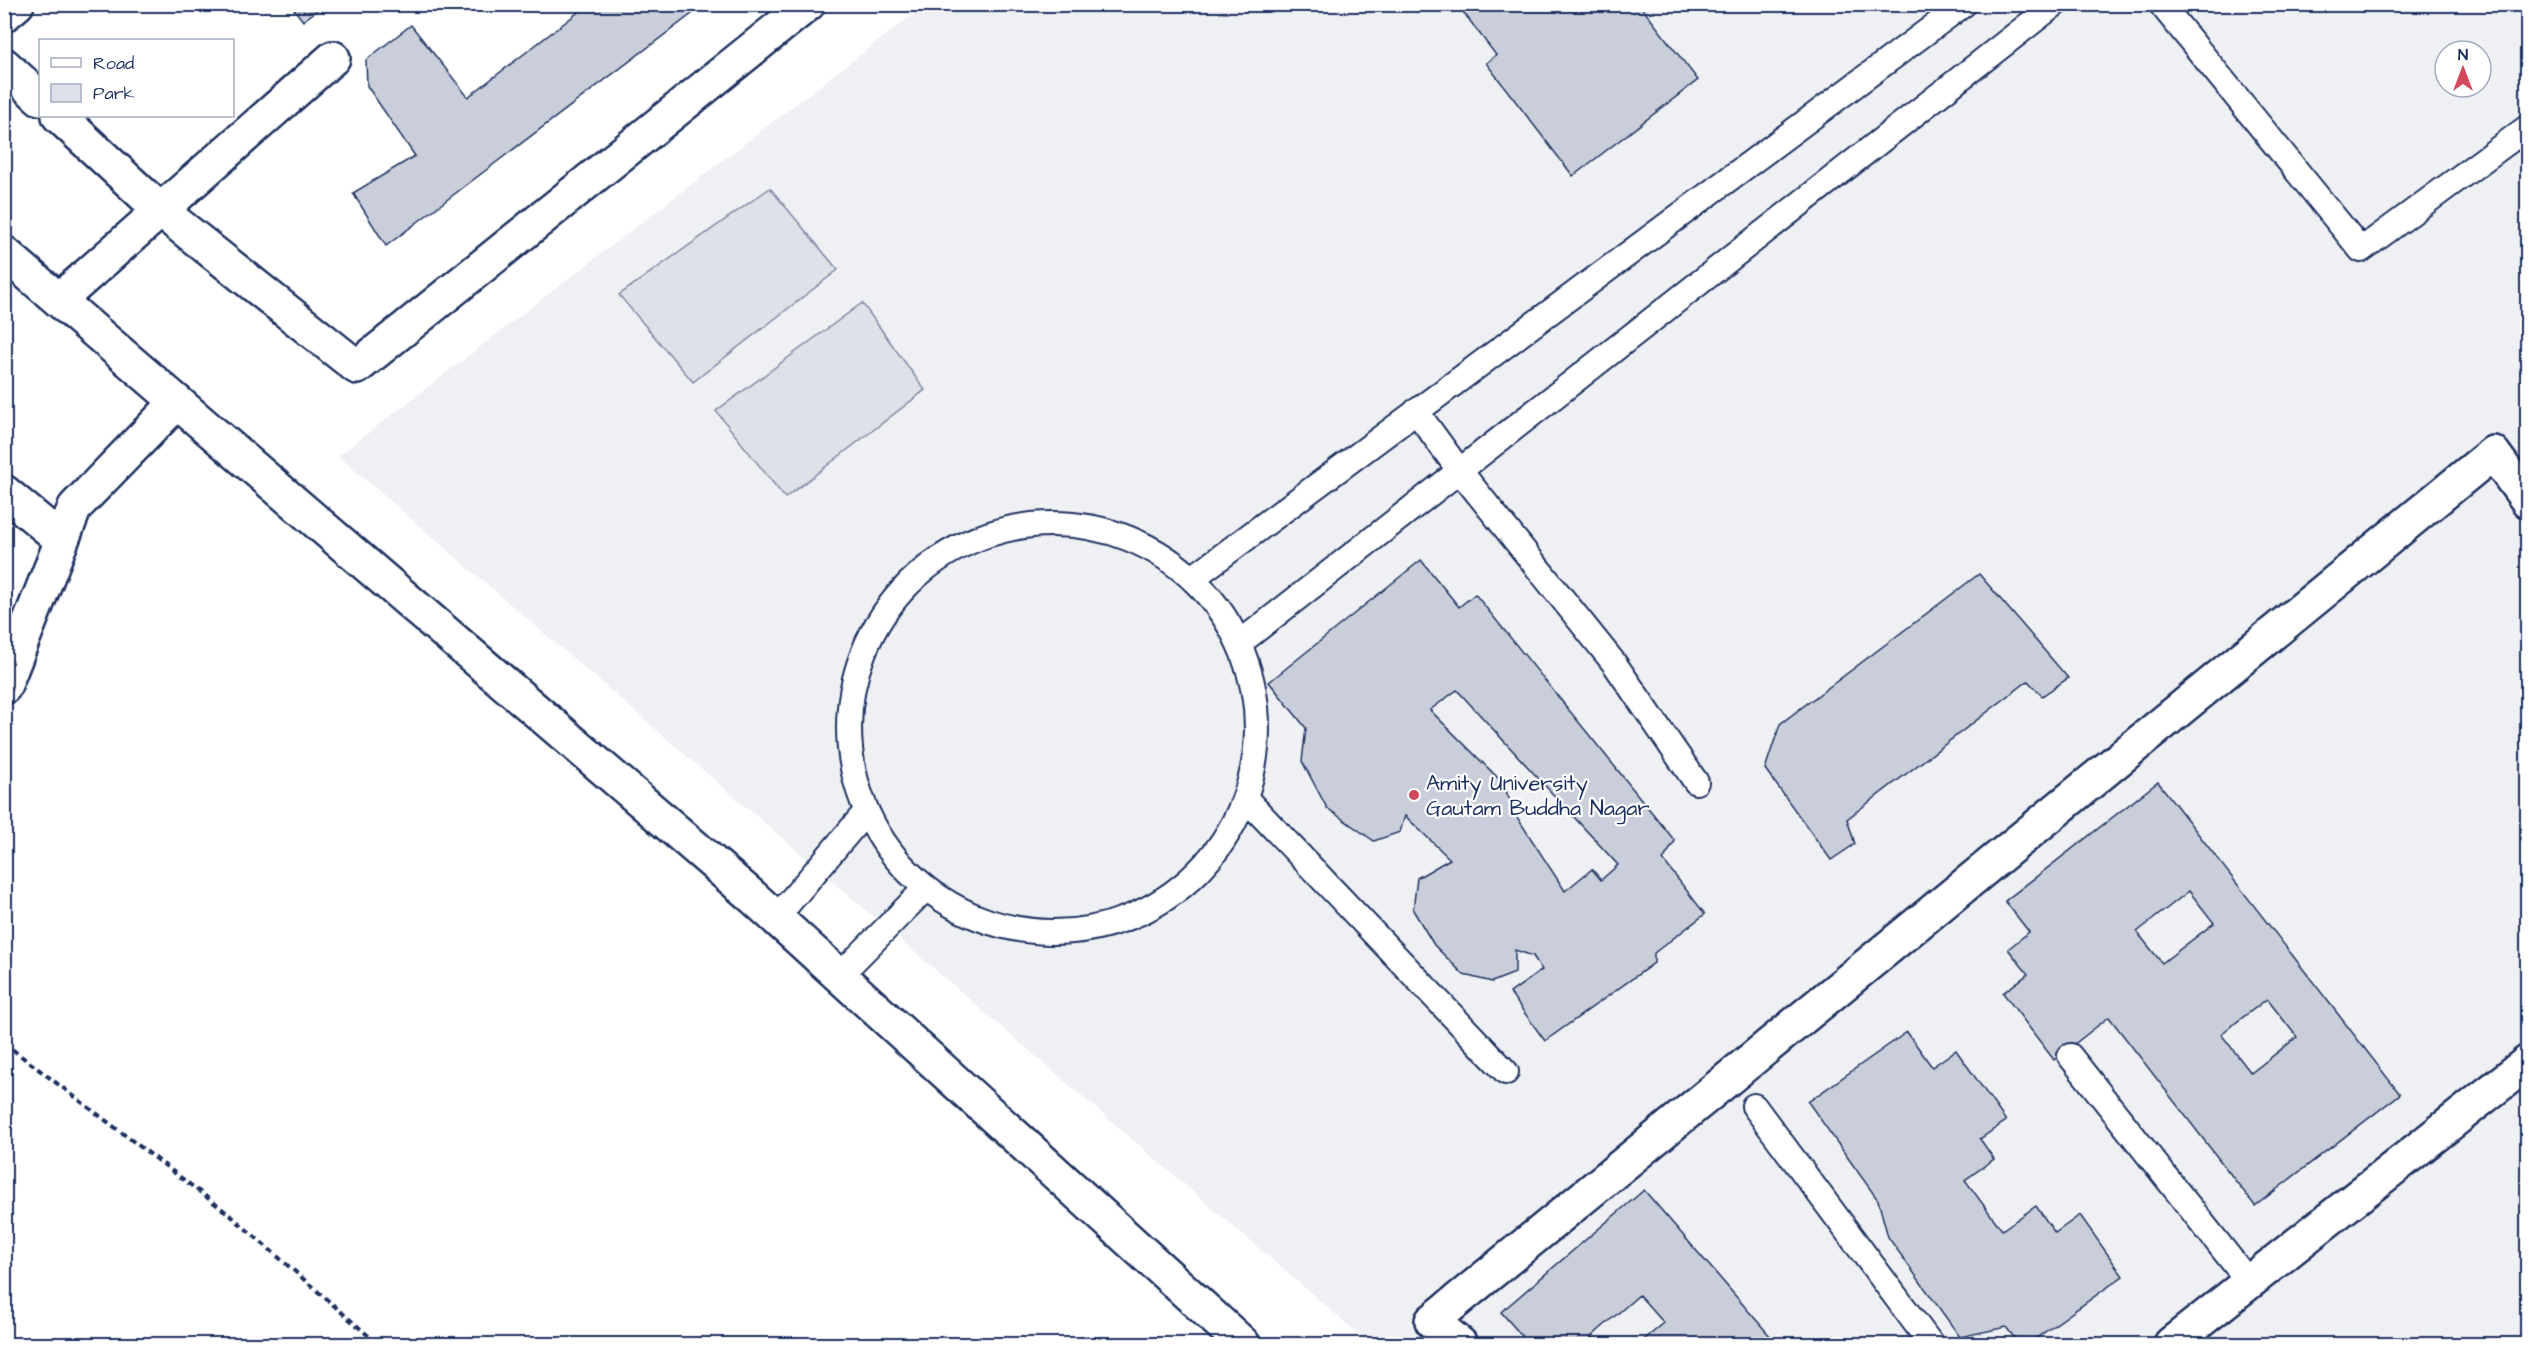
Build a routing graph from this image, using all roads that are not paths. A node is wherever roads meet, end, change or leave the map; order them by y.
1 (17, 4) edge
2 (808, 4) edge
3 (1964, 4) edge
4 (2055, 4) edge
5 (2161, 4) edge
6 (4, 15) edge
7 (333, 58) dead end
8 (4, 65) edge
9 (39, 97) edge
10 (60, 117) edge
11 (2528, 127) edge
12 (160, 210) junction
13 (4, 253) edge
14 (59, 300) junction
15 (177, 402) junction
16 (1416, 411) junction
17 (1459, 470) junction
18 (4, 492) edge
19 (2528, 501) edge
20 (62, 540) junction
21 (1194, 577) junction
22 (1241, 642) junction
23 (4, 687) edge
24 (1696, 782) dead end
25 (1247, 800) junction
26 (864, 814) junction
27 (924, 890) junction
28 (776, 918) junction
29 (839, 976) junction
30 (2070, 1056) dead end
31 (2528, 1062) edge
32 (1506, 1072) dead end
33 (1754, 1106) dead end
34 (2249, 1282) junction
35 (1243, 1344) edge
36 (1460, 1344) edge
37 (1931, 1344) edge
38 (2171, 1344) edge

1 - 6 street
2 - 12 street
3 - 16 lane
4 - 17 lane
5 - 11 lane
7 - 12 street
8 - 9 street
10 - 12 street
12 - 14 street
13 - 14 street
14 - 15 street
15 - 20 street
15 - 28 street
16 - 17 lane
16 - 21 lane
17 - 22 lane
17 - 24 lane
18 - 20 street
19 - 36 street
20 - 23 street
21 - 22 lane
21 - 26 lane
22 - 25 lane
25 - 27 lane
25 - 32 lane
26 - 27 lane
26 - 28 lane
27 - 29 lane
28 - 29 street
29 - 35 street
30 - 34 lane
31 - 34 street
33 - 37 lane
34 - 38 street

